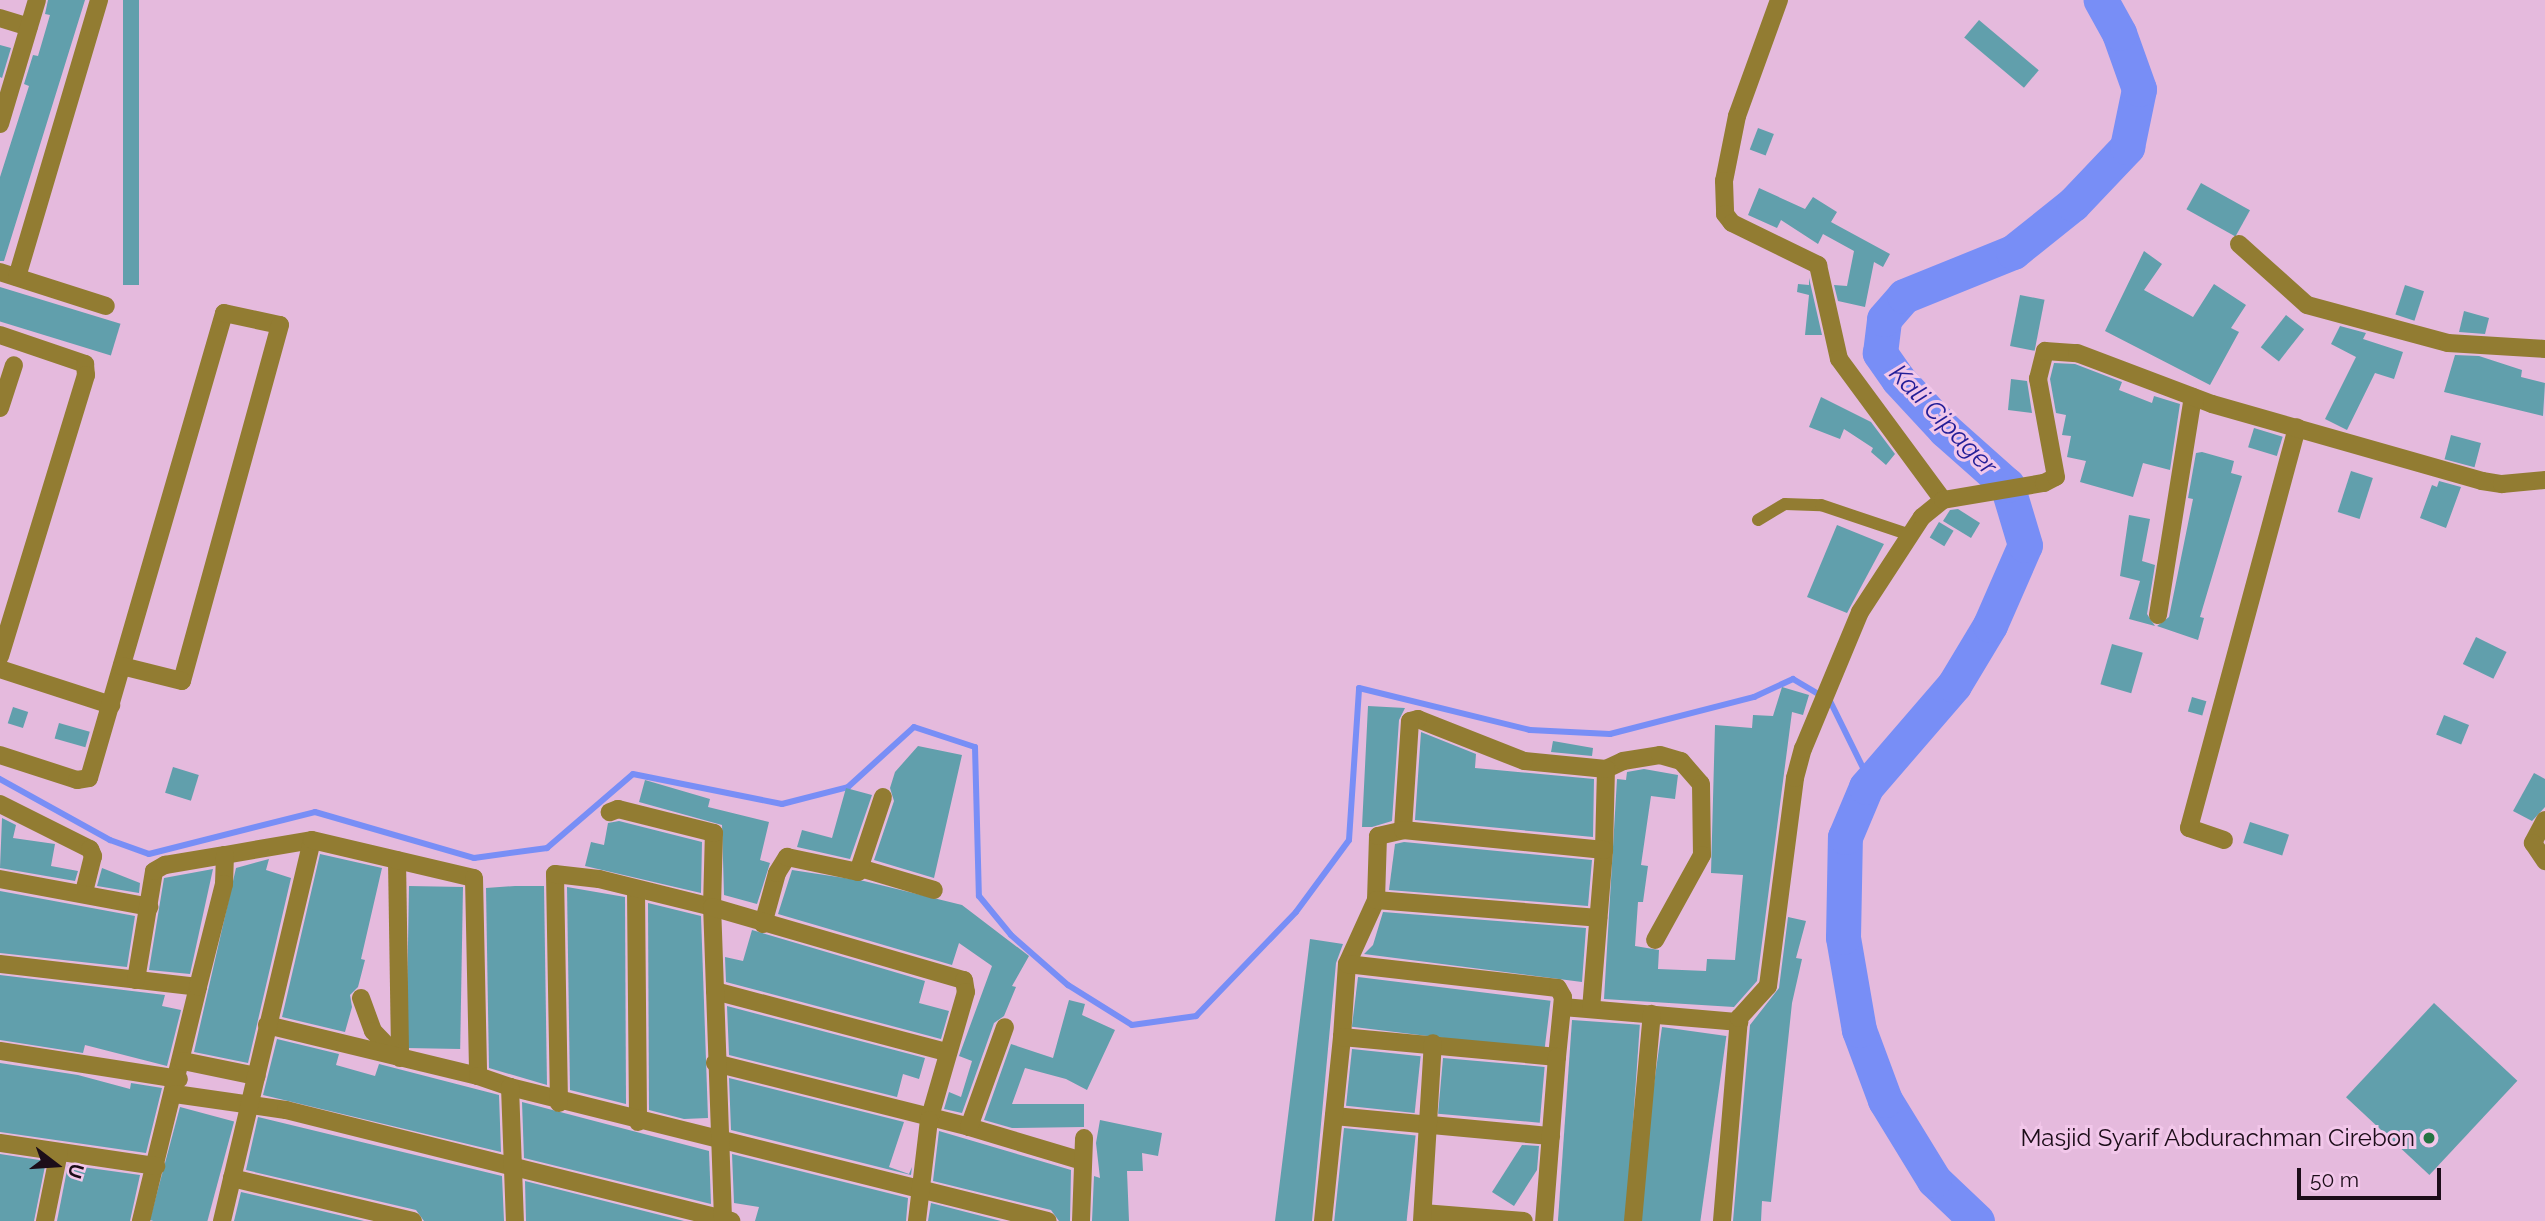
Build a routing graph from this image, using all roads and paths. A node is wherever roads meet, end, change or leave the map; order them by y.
1 (37, 0) edge
2 (99, 0) edge
3 (1779, 0) edge
4 (0, 18) edge
5 (29, 27) junction
6 (4, 98) edge
7 (0, 124) edge
8 (2239, 244) dead end
9 (8, 275) edge
10 (106, 306) dead end
11 (0, 335) edge
12 (2545, 349) edge
13 (14, 365) dead end
14 (2193, 397) junction
15 (0, 408) edge
16 (2297, 427) junction
17 (2545, 480) edge
18 (1943, 500) junction
19 (1758, 520) dead end
20 (1907, 534) junction
21 (2158, 615) dead end
22 (0, 656) edge
23 (122, 666) junction
24 (0, 669) edge
25 (110, 705) junction
26 (0, 755) edge
27 (1606, 769) junction
28 (883, 797) dead end
29 (0, 804) edge
30 (610, 812) dead end
31 (2545, 820) edge
32 (1403, 830) junction
33 (312, 840) junction
34 (2224, 840) dead end
35 (1604, 850) junction
36 (225, 855) junction
37 (397, 860) junction
38 (2545, 861) edge
39 (860, 868) junction
40 (0, 878) edge
41 (636, 889) junction
42 (934, 890) dead end
43 (84, 892) junction
44 (1376, 900) junction
45 (149, 906) junction
46 (712, 907) junction
47 (1598, 918) junction
48 (763, 923) junction
49 (1655, 940) dead end
50 (0, 964) edge
51 (1347, 964) junction
52 (136, 980) junction
53 (198, 987) junction
54 (715, 990) junction
55 (361, 998) dead end
56 (1563, 1007) junction
57 (1591, 1009) junction
58 (1652, 1014) junction
59 (1739, 1022) junction
60 (267, 1025) junction
61 (1005, 1027) dead end
62 (1342, 1037) junction
63 (1433, 1043) junction
64 (0, 1051) edge
65 (946, 1052) junction
66 (1557, 1057) junction
67 (400, 1058) junction
68 (715, 1063) junction
69 (256, 1076) junction
70 (478, 1076) junction
71 (179, 1078) junction
72 (510, 1087) junction
73 (248, 1102) junction
74 (559, 1103) junction
75 (1334, 1116) junction
76 (929, 1120) junction
77 (638, 1122) junction
78 (1428, 1125) junction
79 (969, 1127) junction
80 (1551, 1136) junction
81 (1084, 1138) dead end
82 (718, 1140) junction
83 (0, 1143) edge
84 (59, 1152) junction
85 (1082, 1161) junction
86 (156, 1166) junction
87 (515, 1167) junction
88 (232, 1178) junction
89 (922, 1190) junction
90 (1422, 1217) edge
91 (727, 1220) edge
92 (45, 1221) edge
93 (141, 1221) edge
94 (222, 1221) edge
95 (413, 1221) edge
96 (514, 1221) edge
97 (917, 1221) edge
98 (1048, 1221) edge
99 (1081, 1221) edge
100 (1323, 1221) edge
101 (1524, 1221) edge
102 (1544, 1221) edge
103 (1633, 1221) edge
104 (1722, 1221) edge

1 - 5 street
2 - 9 street
3 - 18 street
4 - 5 street
5 - 6 street
6 - 7 street
8 - 12 street
9 - 10 street
11 - 22 street
13 - 15 street
14 - 16 street
14 - 18 street
14 - 21 street
16 - 17 street
16 - 34 street
18 - 20 street
19 - 20 lane
20 - 59 street
23 - 23 street
23 - 25 street
24 - 25 street
25 - 26 street
27 - 32 street
27 - 35 street
27 - 49 street
28 - 39 street
29 - 43 street
30 - 46 street
31 - 38 street
32 - 35 street
32 - 44 street
33 - 36 street
33 - 37 street
33 - 60 street
35 - 47 street
36 - 45 street
36 - 53 street
37 - 67 street
37 - 70 street
39 - 42 street
39 - 48 street
40 - 43 street
41 - 46 street
41 - 74 street
41 - 77 street
43 - 45 street
44 - 47 street
44 - 51 street
45 - 52 street
46 - 48 street
46 - 54 street
47 - 57 street
48 - 65 street
50 - 52 street
51 - 56 street
51 - 62 street
52 - 53 street
53 - 71 street
54 - 65 street
54 - 68 street
55 - 67 street
56 - 57 street
56 - 66 street
57 - 58 street
58 - 59 street
58 - 103 street
59 - 104 street
60 - 67 street
60 - 69 street
61 - 79 street
62 - 63 street
62 - 75 street
63 - 66 street
63 - 78 street
64 - 71 street
65 - 76 street
66 - 80 street
67 - 70 street
68 - 76 street
68 - 82 street
69 - 71 street
69 - 73 street
70 - 72 street
71 - 73 street
71 - 86 street
72 - 74 street
72 - 87 street
73 - 87 street
73 - 88 street
74 - 77 street
75 - 78 street
75 - 100 street
76 - 79 street
76 - 89 street
77 - 82 street
78 - 80 street
78 - 90 street
79 - 85 street
80 - 102 street
81 - 85 street
82 - 89 street
82 - 91 street
83 - 84 street
84 - 86 street
84 - 92 street
85 - 99 street
86 - 93 street
87 - 91 street
87 - 96 street
88 - 94 street
88 - 95 street
89 - 97 street
89 - 98 street
90 - 101 street

